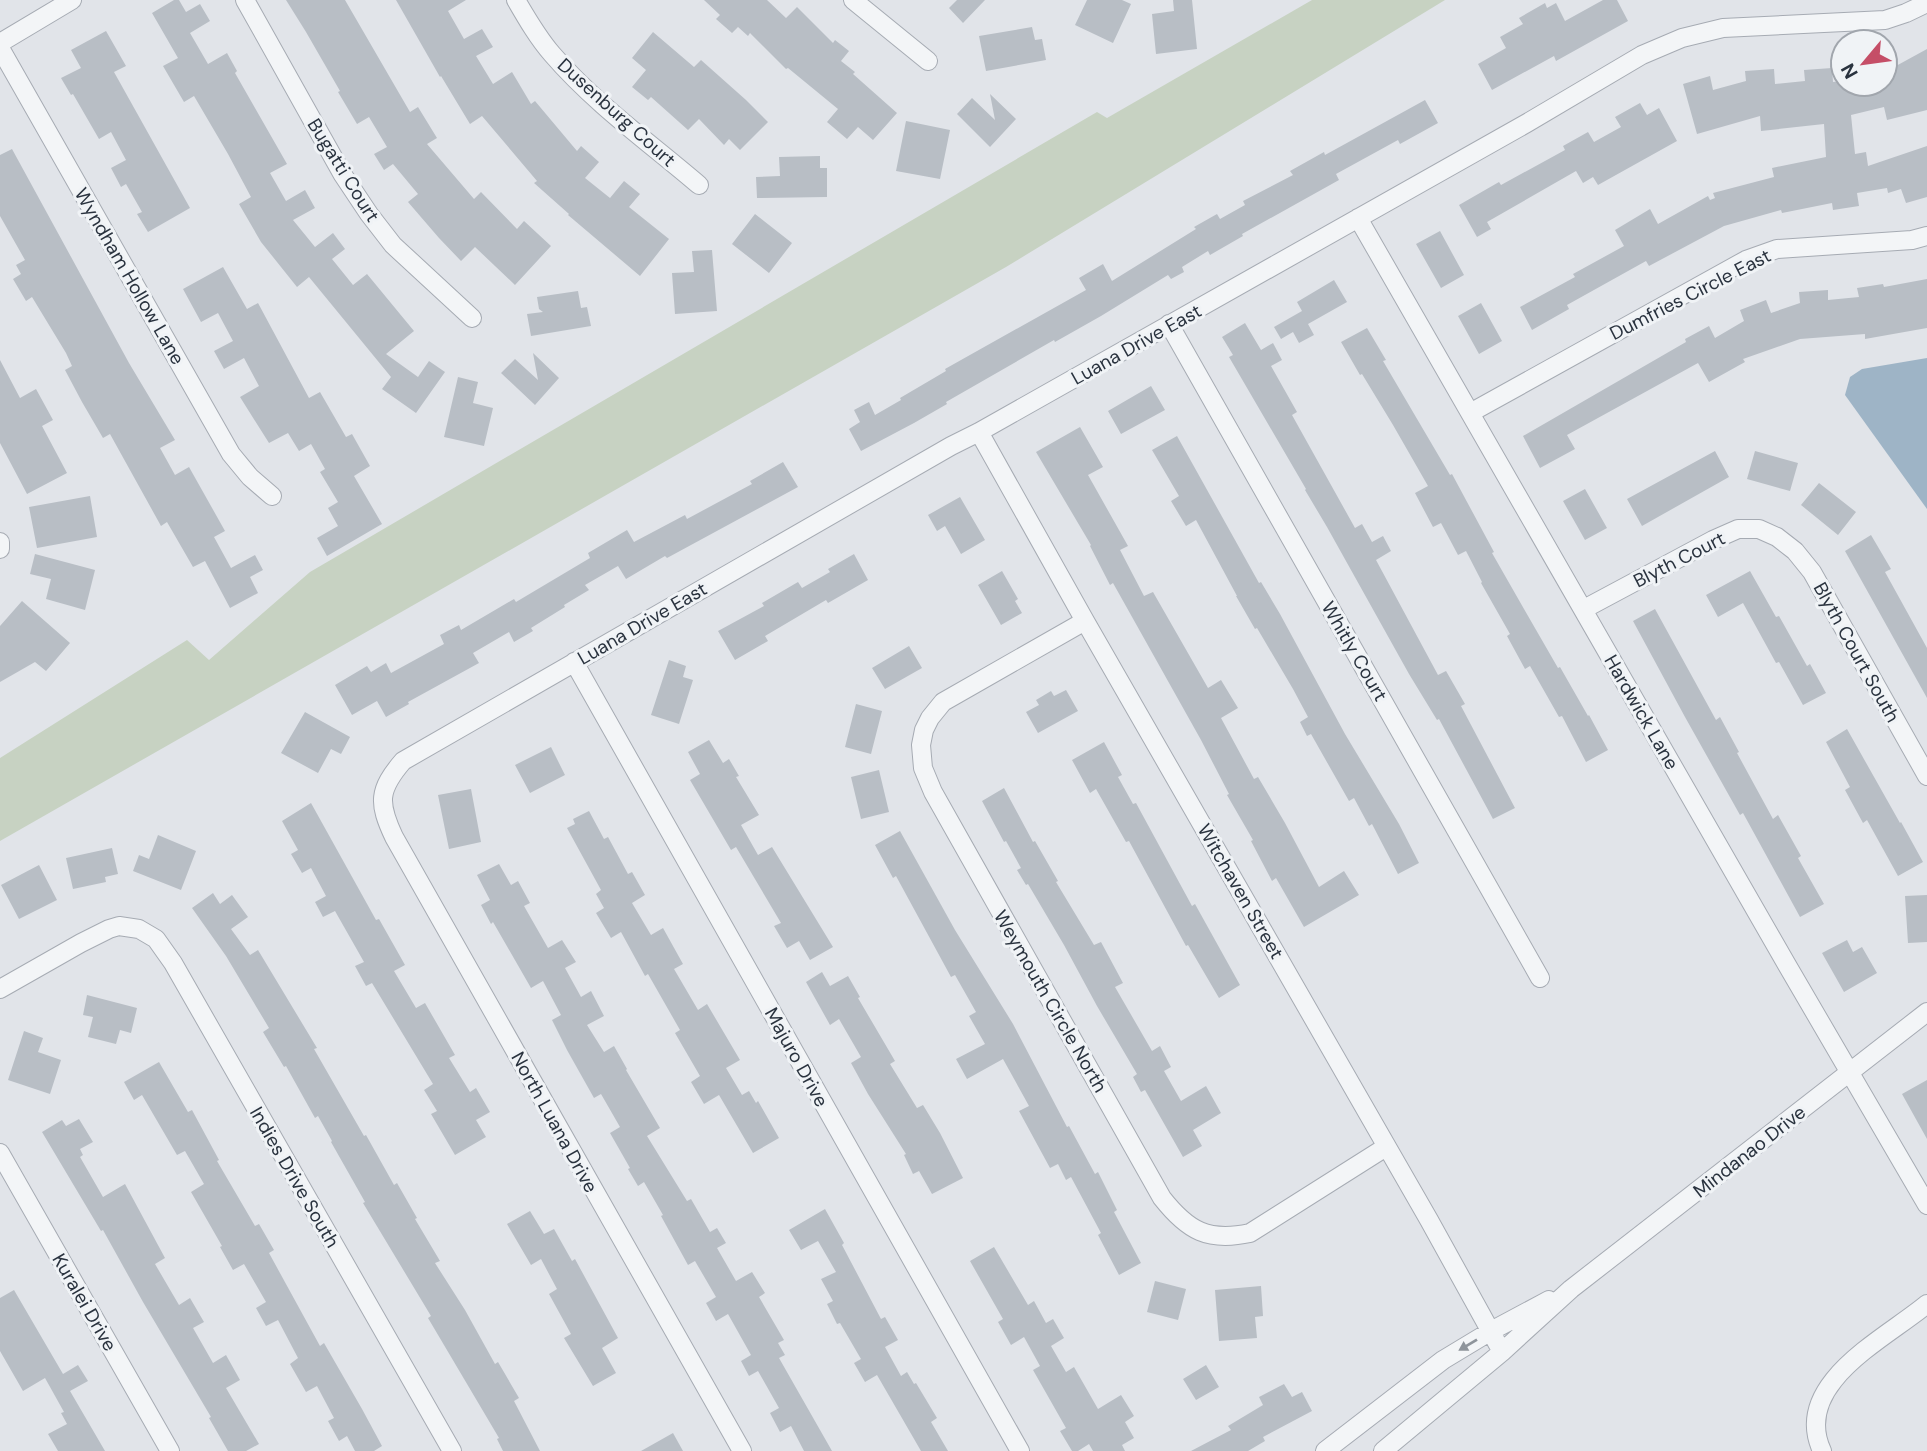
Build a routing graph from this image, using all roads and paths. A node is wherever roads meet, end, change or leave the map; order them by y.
1 (72, 0) edge
2 (244, 0) edge
3 (516, 0) edge
4 (853, 0) edge
5 (1927, 3) edge
6 (0, 45) edge
7 (928, 61) dead end
8 (699, 185) dead end
9 (1358, 218) junction
10 (1927, 236) edge
11 (472, 318) dead end
12 (1169, 324) junction
13 (1470, 413) junction
14 (979, 432) junction
15 (272, 496) dead end
16 (1777, 537) joint
17 (0, 542) edge
18 (0, 549) edge
19 (1584, 609) junction
20 (1085, 621) junction
21 (574, 662) junction
22 (1927, 776) edge
23 (384, 788) joint
24 (1540, 978) dead end
25 (0, 989) edge
26 (1927, 1012) edge
27 (1850, 1073) junction
28 (1386, 1147) junction
29 (0, 1153) edge
30 (1927, 1205) edge
31 (1571, 1289) junction
32 (1927, 1304) edge
33 (1490, 1331) junction
34 (1502, 1352) junction
35 (170, 1451) edge
36 (452, 1451) edge
37 (742, 1451) edge
38 (1020, 1451) edge
39 (1325, 1451) edge
40 (1382, 1451) edge
41 (1822, 1451) edge

1 - 6 street
2 - 11 street, Bugatti Court
3 - 8 street, Dusenburg Court
4 - 7 street
5 - 9 street, Luana Drive East
6 - 15 street, Wyndham Hollow Lane
9 - 12 street, Luana Drive East
9 - 13 street, Hardwick Lane
10 - 13 street, Dumfries Circle East
12 - 14 street, Luana Drive East
12 - 24 street, Whitly Court
13 - 19 street, Hardwick Lane
14 - 20 street, Witchaven Street
14 - 21 street, Luana Drive East
16 - 19 street, Blyth Court
16 - 22 street, Blyth Court South
17 - 18 street
19 - 27 street, Hardwick Lane
20 - 28 street, Witchaven Street
20 - 28 street, Weymouth Circle North
21 - 23 street, Luana Drive East
21 - 38 street, Majuro Drive
23 - 37 street, North Luana Drive
25 - 36 street, Indies Drive South
26 - 27 street, Mindanao Drive
27 - 30 street, Hardwick Lane
27 - 31 street, Mindanao Drive
28 - 33 street, Witchaven Street
29 - 35 street, Kuralei Drive
31 - 33 street, Mindanao Drive
31 - 34 street, Mindanao Drive
32 - 41 street
33 - 34 street, Witchaven Street
33 -> 39 street, Mindanao Drive
34 - 40 street, Mindanao Drive

